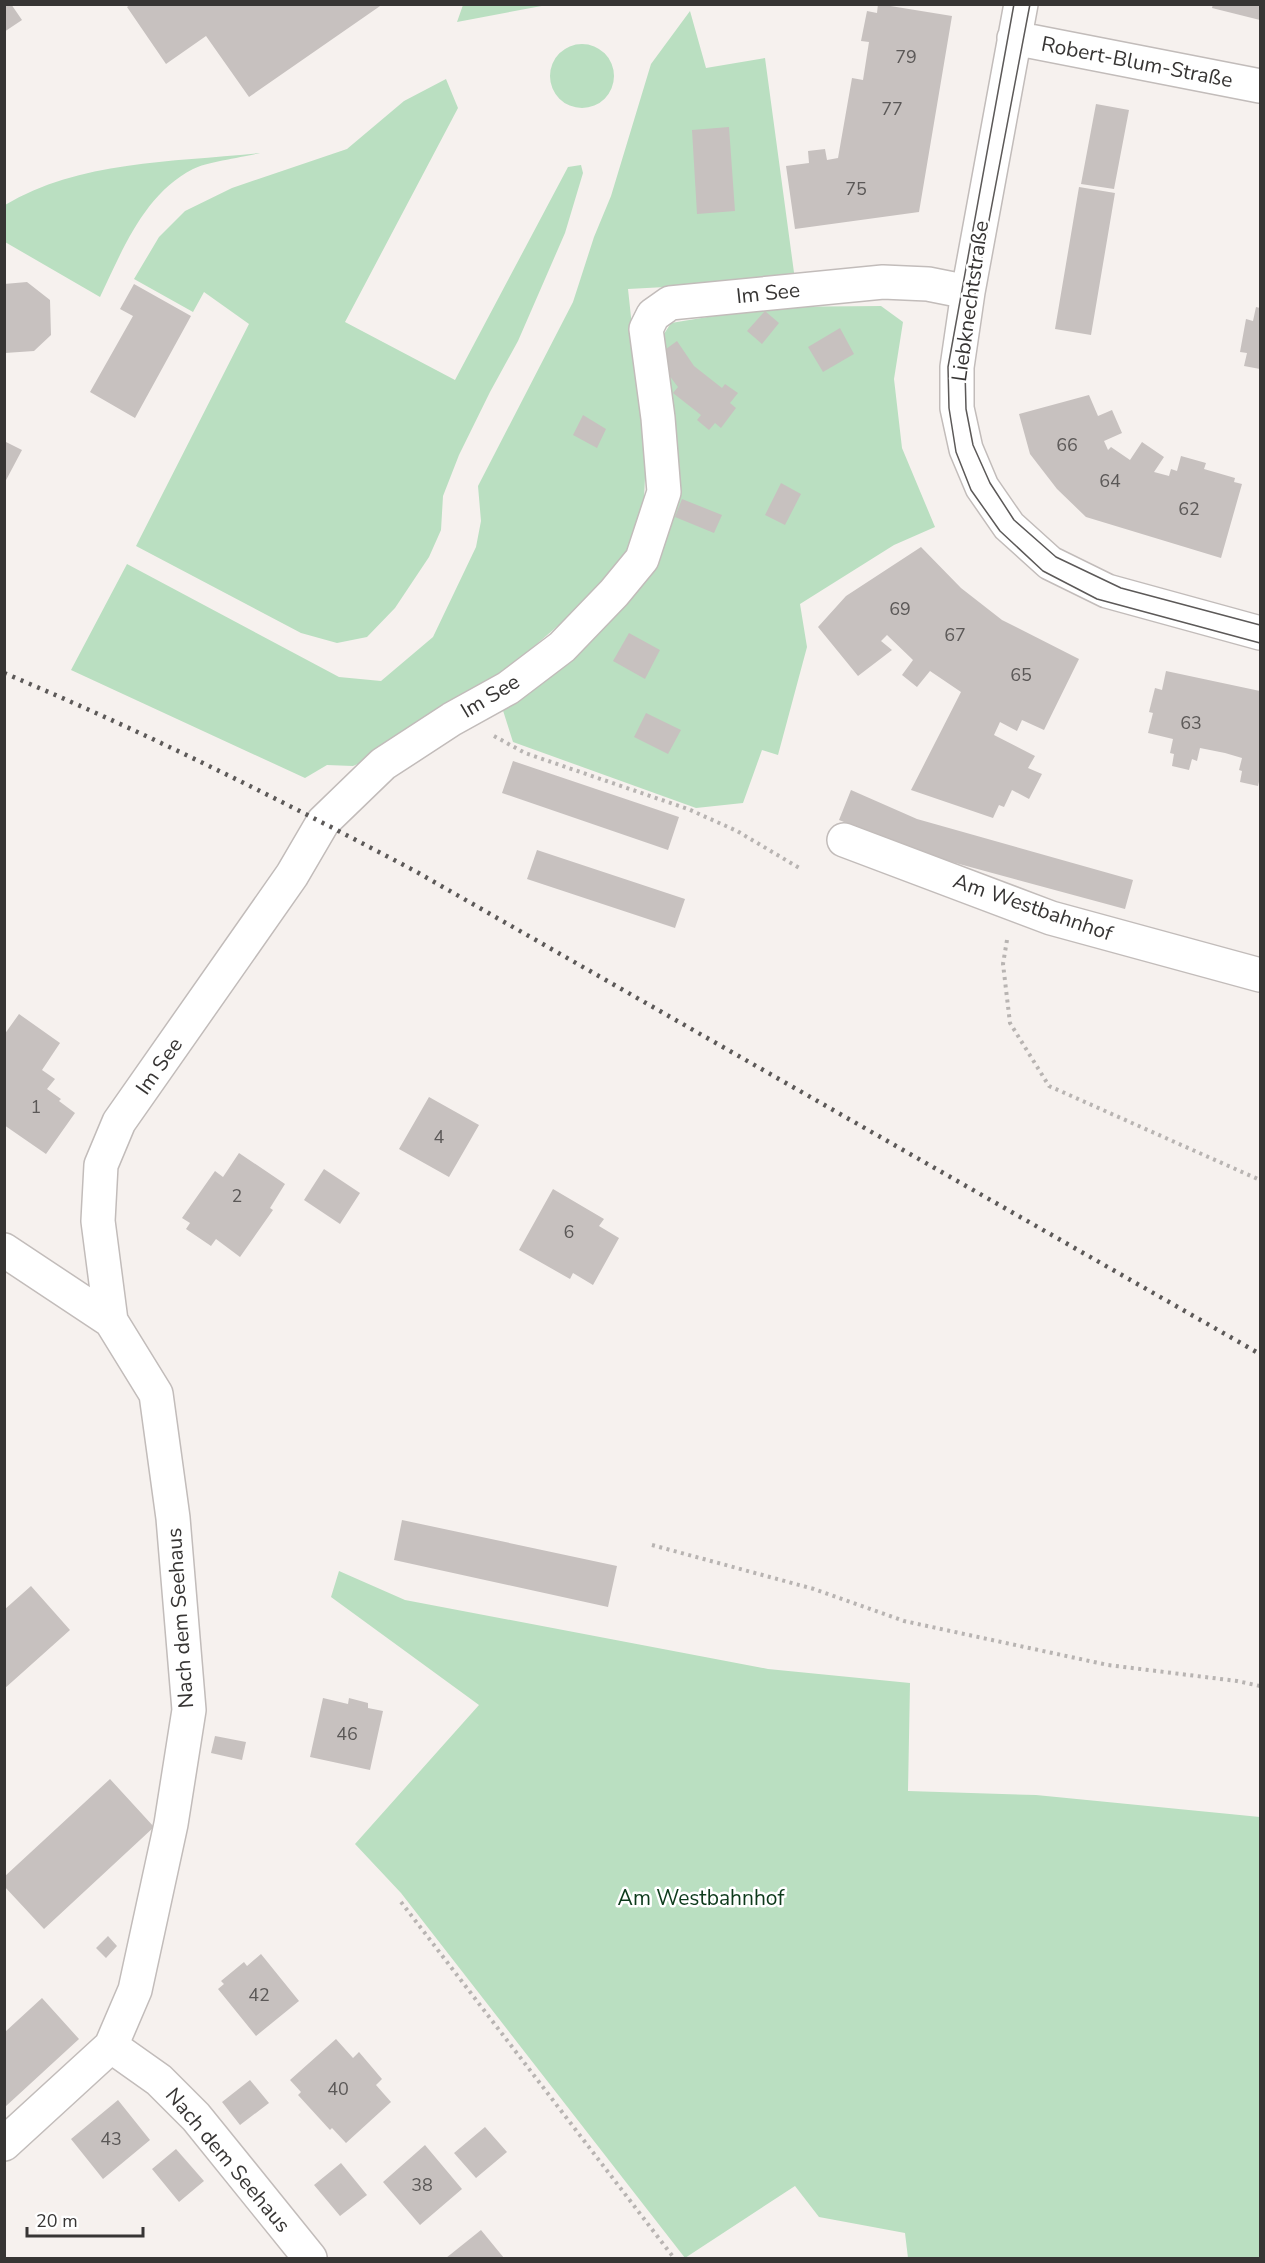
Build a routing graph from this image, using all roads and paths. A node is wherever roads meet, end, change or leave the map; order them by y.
1 (1021, 4) edge
2 (1014, 38) junction
3 (1260, 86) edge
4 (968, 292) junction
5 (1260, 633) edge
6 (498, 738) dead end
7 (844, 840) dead end
8 (801, 869) dead end
9 (1012, 903) junction
10 (1260, 975) edge
11 (1260, 1180) edge
12 (4, 1250) edge
13 (111, 1322) junction
14 (652, 1545) dead end
15 (1260, 1686) edge
16 (401, 1902) dead end
17 (111, 2046) junction
18 (4, 2144) edge
19 (310, 2259) edge
20 (674, 2259) edge

1 - 2 street, Liebknechtstraße
2 - 3 street, Robert-Blum-Straße
2 - 4 street, Liebknechtstraße
4 - 5 street, Liebknechtstraße
4 - 13 street, Im See
6 - 8 path
7 - 9 street, Am Westbahnhof
9 - 10 street, Am Westbahnhof
9 - 11 path
12 - 13 street, Nach dem Seehaus
13 - 17 street, Nach dem Seehaus
14 - 15 path
16 - 20 path
17 - 18 street, Nach dem Seehaus
17 - 19 street, Nach dem Seehaus

